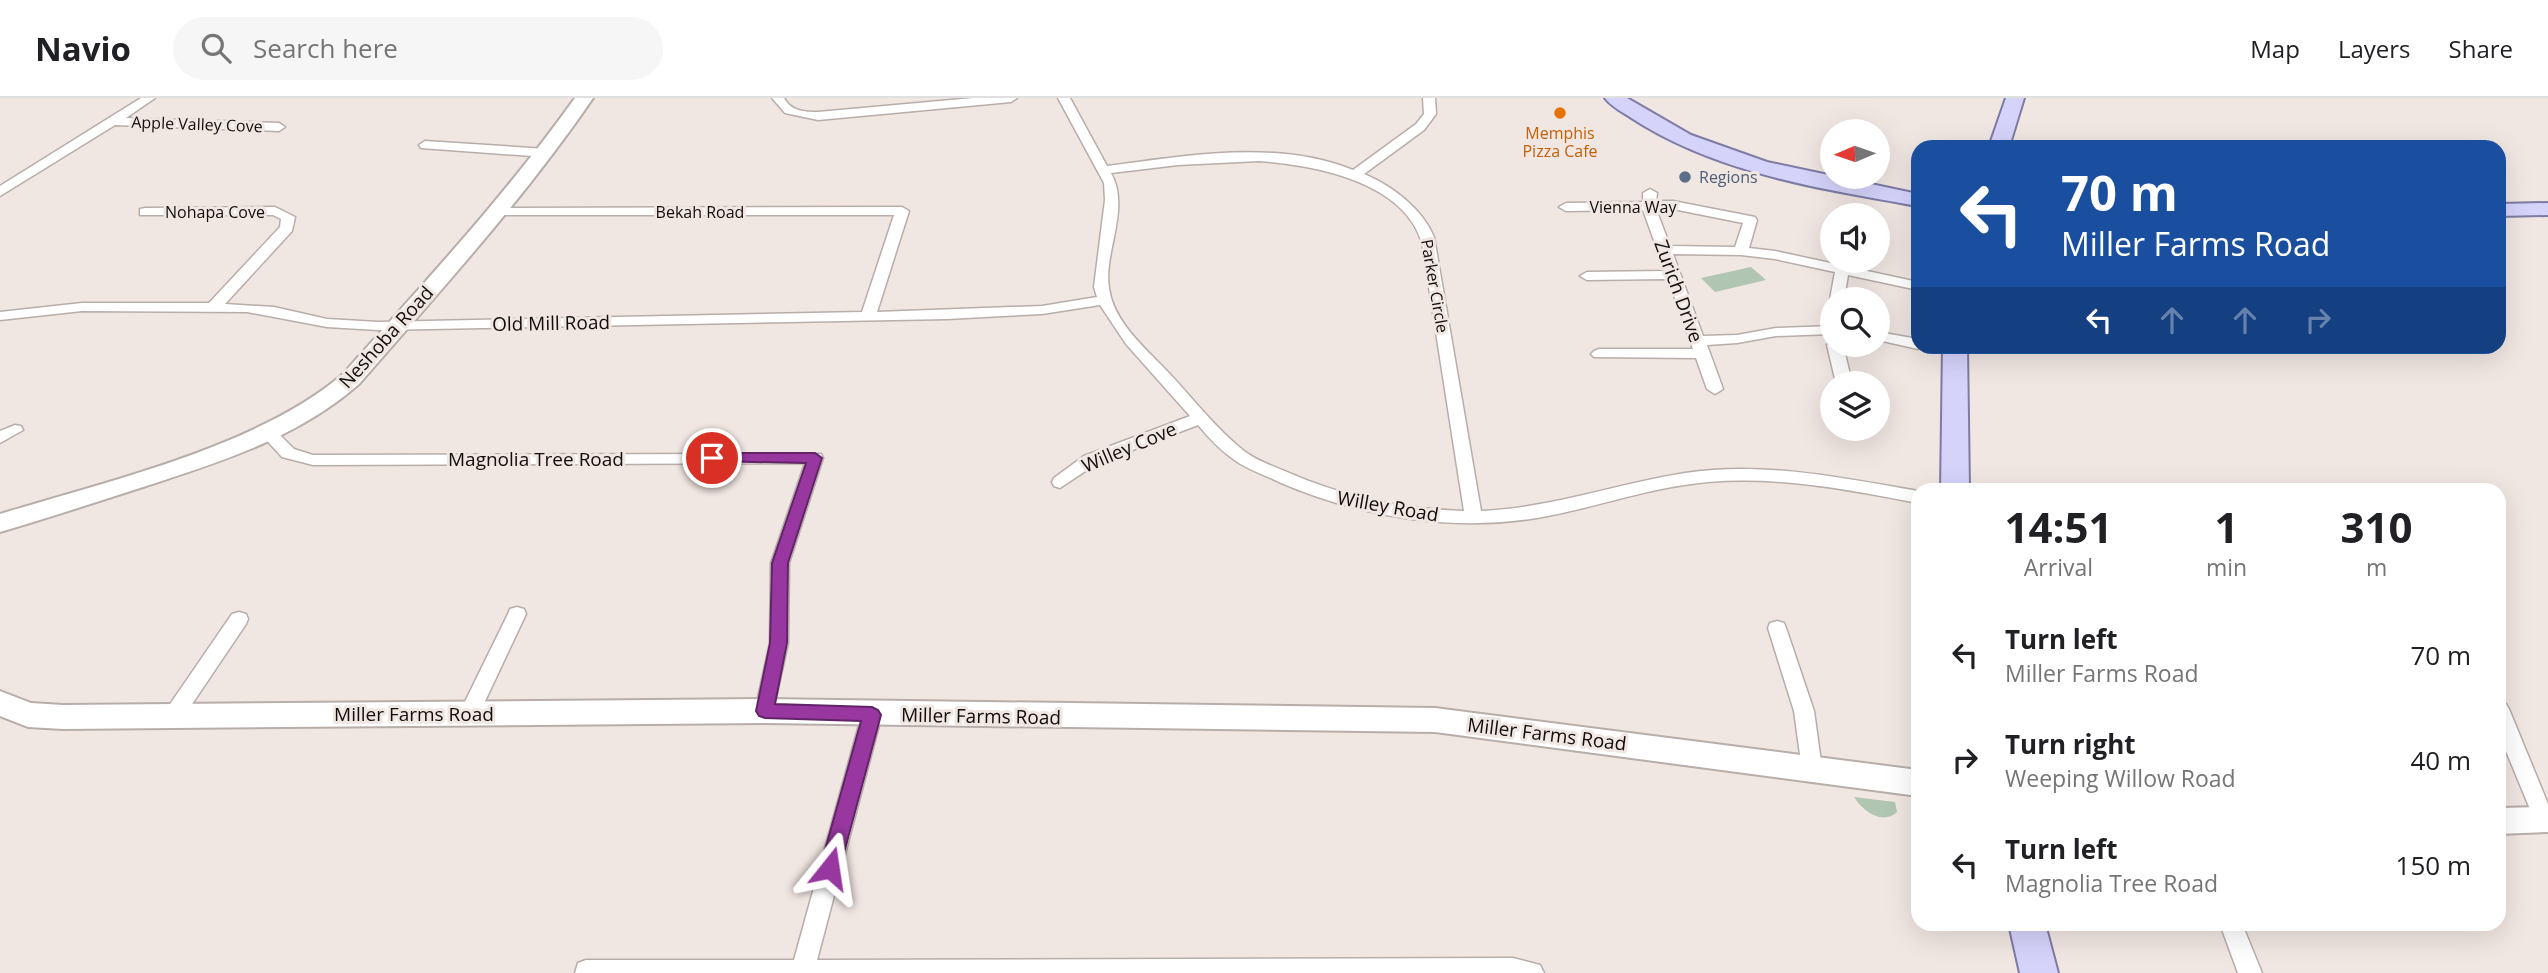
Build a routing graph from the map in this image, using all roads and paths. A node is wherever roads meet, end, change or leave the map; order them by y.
1 (149, 98) edge
2 (584, 98) edge
3 (778, 98) edge
4 (1011, 98) edge
5 (1065, 98) edge
6 (1429, 98) edge
7 (1614, 98) edge
8 (1637, 98) edge
9 (2015, 98) edge
10 (114, 121) junction
11 (279, 127) dead end
12 (2001, 140) edge
13 (425, 145) dead end
14 (546, 153) junction
15 (1820, 169) edge
16 (1103, 170) junction
17 (1355, 175) junction
18 (1890, 183) edge
19 (1911, 187) edge
20 (0, 192) edge
21 (1911, 199) edge
22 (1649, 200) junction
23 (1566, 207) dead end
24 (2548, 209) edge
25 (2506, 210) edge
26 (145, 212) dead end
27 (498, 212) junction
28 (1665, 250) junction
29 (1741, 251) junction
30 (1820, 266) edge
31 (1879, 273) edge
32 (1674, 275) junction
33 (1587, 276) dead end
34 (1911, 284) edge
35 (1104, 300) junction
36 (213, 308) junction
37 (0, 316) edge
38 (868, 316) junction
39 (398, 325) junction
40 (1820, 332) edge
41 (1890, 338) edge
42 (1911, 343) edge
43 (1700, 347) junction
44 (1599, 354) dead end
45 (1947, 354) edge
46 (1715, 388) dead end
47 (1200, 418) junction
48 (267, 432) junction
49 (1060, 482) dead end
50 (1955, 483) edge
51 (1911, 496) edge
52 (1473, 517) junction
53 (0, 523) edge
54 (517, 614) dead end
55 (239, 619) dead end
56 (1777, 628) dead end
57 (0, 703) edge
58 (765, 711) junction
59 (469, 714) junction
60 (872, 715) junction
61 (173, 716) junction
62 (2506, 726) edge
63 (1812, 769) junction
64 (1911, 782) edge
65 (2544, 820) joint
66 (2506, 821) edge
67 (2029, 931) edge
68 (2234, 931) edge
69 (586, 971) dead end
70 (802, 972) edge
71 (1532, 973) edge
72 (2039, 973) edge
73 (2249, 973) edge

1 - 10 street
2 - 14 street, Neshoba Road
3 - 4 street
5 - 16 street
6 - 17 street
7 - 21 main road
8 - 15 main road
9 - 12 main road
10 - 11 street, Apple Valley Cove
10 - 20 street
13 - 14 street
14 - 27 street, Neshoba Road
16 - 17 street, Parker Circle
16 - 35 street
17 - 52 street, Parker Circle
18 - 19 main road
22 - 23 street, Vienna Way
22 - 28 street, Zurich Drive
22 - 29 street, Vienna Way
24 - 25 main road
26 - 36 street, Nohapa Cove
27 - 38 street, Bekah Road
27 - 39 street, Neshoba Road
28 - 29 street
28 - 32 street, Zurich Drive
29 - 30 street
31 - 34 street
32 - 33 street
32 - 43 street, Zurich Drive
35 - 38 street, Old Mill Road
35 - 47 street, Willey Road
36 - 37 street, Old Mill Road
36 - 39 street, Old Mill Road
38 - 39 street, Old Mill Road
39 - 48 street, Neshoba Road
40 - 43 street
41 - 42 street
43 - 44 street
43 - 46 street, Zurich Drive
45 - 50 main road
47 - 49 street, Willey Cove
47 - 52 street, Willey Road
48 - 53 street, Neshoba Road
48 - 58 street, Magnolia Tree Road
51 - 52 street, Willey Road
54 - 59 street
55 - 61 street
56 - 63 street
57 - 61 street, Miller Farms Road
58 - 59 street, Miller Farms Road
58 - 60 street, Miller Farms Road
59 - 61 street, Miller Farms Road
60 - 63 street, Miller Farms Road
60 - 70 street
62 - 65 street
63 - 64 street, Miller Farms Road
65 - 66 street
67 - 72 main road
68 - 73 street
69 - 70 street
70 - 71 street

